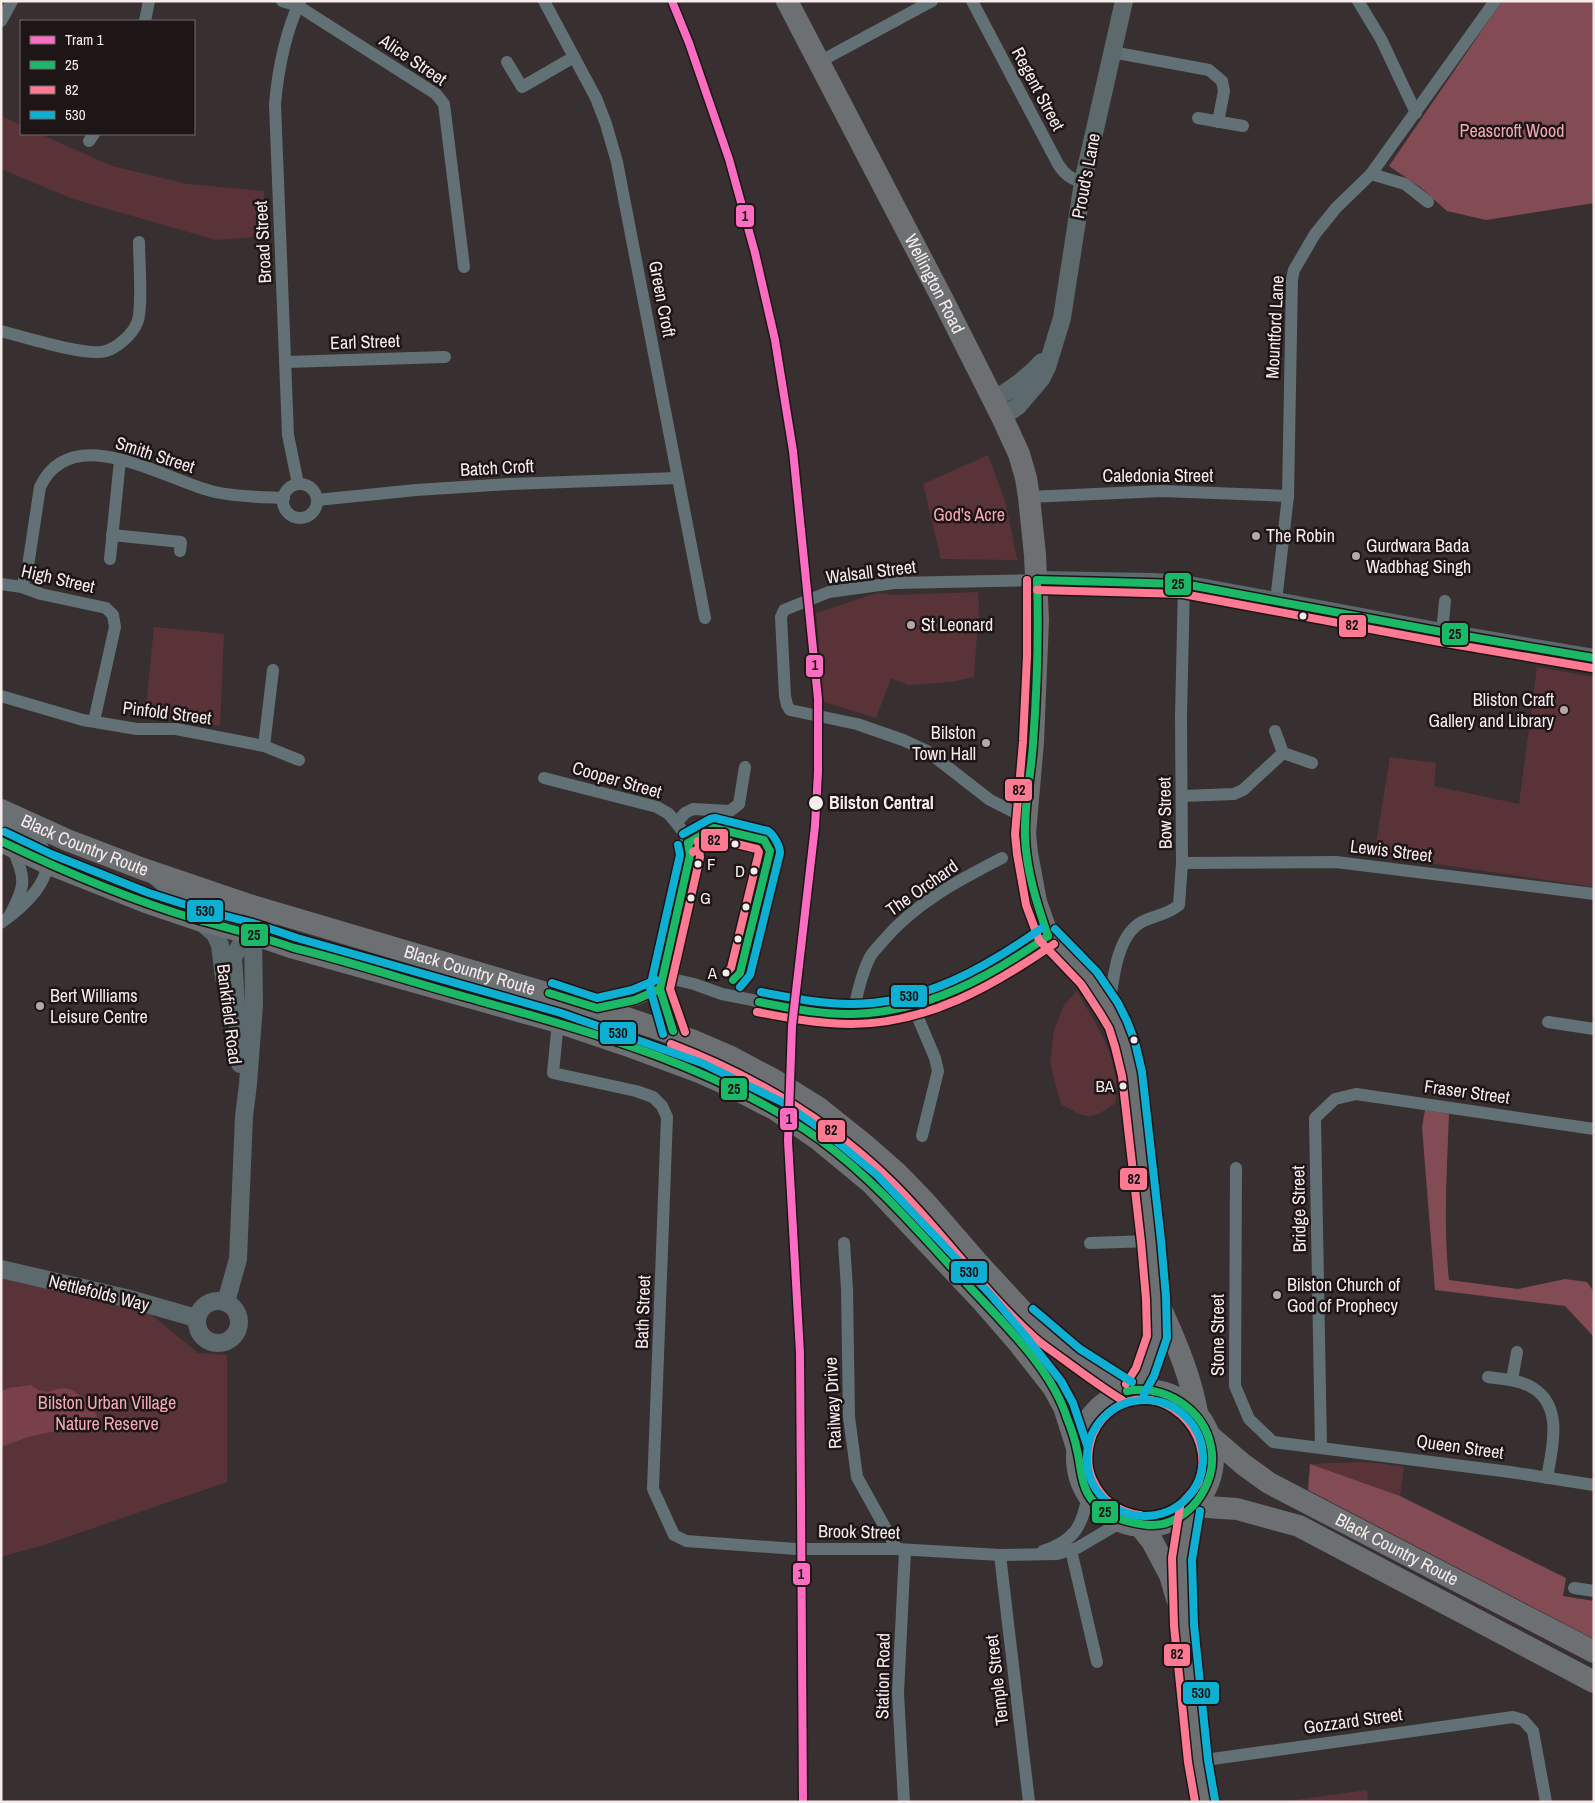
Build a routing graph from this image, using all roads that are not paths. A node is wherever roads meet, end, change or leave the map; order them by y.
1 (12, 1) edge
2 (149, 1) edge
3 (282, 1) edge
4 (544, 1) edge
5 (787, 1) edge
6 (932, 1) edge
7 (972, 1) edge
8 (1124, 1) edge
9 (1358, 1) edge
10 (1495, 1) edge
11 (299, 4) edge
12 (145, 20) edge
13 (1, 21) edge
14 (1112, 52) junction
15 (574, 57) junction
16 (507, 62) dead end
17 (819, 62) junction
18 (1416, 113) junction
19 (1198, 118) dead end
20 (1218, 122) junction
21 (1243, 126) dead end
22 (1371, 174) junction
23 (1083, 182) junction
24 (1428, 202) dead end
25 (139, 242) dead end
26 (464, 267) dead end
27 (1, 331) edge
28 (445, 357) dead end
29 (286, 362) junction
30 (997, 408) junction
31 (120, 460) junction
32 (678, 478) junction
33 (298, 484) junction
34 (1288, 496) junction
35 (1029, 497) junction
36 (284, 498) junction
37 (317, 500) junction
38 (112, 535) junction
39 (180, 551) dead end
40 (110, 559) dead end
41 (1037, 580) junction
42 (1, 584) edge
43 (1184, 584) junction
44 (22, 587) junction
45 (1445, 601) dead end
46 (1276, 602) junction
47 (705, 618) dead end
48 (1442, 632) junction
49 (1594, 658) edge
50 (273, 670) dead end
51 (1, 696) edge
52 (94, 722) junction
53 (1275, 731) dead end
54 (264, 746) junction
55 (1282, 754) junction
56 (299, 760) dead end
57 (1312, 763) dead end
58 (745, 767) dead end
59 (544, 778) dead end
60 (1182, 796) junction
61 (1, 810) edge
62 (1026, 818) junction
63 (677, 822) junction
64 (1, 823) edge
65 (5, 840) edge
66 (1002, 858) dead end
67 (48, 863) junction
68 (1182, 863) junction
69 (143, 870) junction
70 (1594, 894) edge
71 (280, 913) junction
72 (5, 920) edge
73 (199, 920) junction
74 (253, 934) junction
75 (1048, 936) junction
76 (662, 983) junction
77 (913, 1006) junction
78 (597, 1008) junction
79 (1110, 1008) junction
80 (853, 1014) junction
81 (558, 1022) junction
82 (1548, 1022) dead end
83 (1594, 1029) edge
84 (674, 1035) junction
85 (1335, 1099) joint
86 (244, 1117) junction
87 (1594, 1129) edge
88 (922, 1136) dead end
89 (1236, 1168) dead end
90 (1151, 1241) junction
91 (844, 1243) dead end
92 (1090, 1243) dead end
93 (1, 1269) edge
94 (1156, 1298) junction
95 (226, 1302) junction
96 (196, 1318) junction
97 (1517, 1352) dead end
98 (1488, 1377) dead end
99 (1512, 1380) junction
100 (1131, 1390) junction
101 (1204, 1426) junction
102 (1321, 1447) junction
103 (1078, 1451) junction
104 (1547, 1478) junction
105 (1594, 1485) edge
106 (1088, 1494) junction
107 (1191, 1507) junction
108 (666, 1518) joint
109 (1131, 1523) junction
110 (901, 1550) junction
111 (1071, 1550) junction
112 (1034, 1554) junction
113 (1000, 1555) junction
114 (1574, 1588) dead end
115 (1594, 1591) edge
116 (1184, 1626) junction
117 (1594, 1652) edge
118 (1097, 1662) dead end
119 (1594, 1682) edge
120 (1198, 1760) junction
121 (904, 1802) edge
122 (1029, 1802) edge
123 (1205, 1802) edge
124 (1546, 1802) edge

1 - 13 street
2 - 12 street
3 - 11 street, Alice Street
4 - 15 street, Green Croft
5 - 17 highway, Wellington Road
6 - 17 street
7 - 23 street, Regent Street
8 - 14 street, Proud's Lane
9 - 18 street
10 - 18 street, Mountford Lane
11 - 26 street, Alice Street
11 - 29 street, Broad Street
14 - 20 street
14 - 23 street, Proud's Lane
15 - 16 street
15 - 32 street, Green Croft
17 - 30 highway, Wellington Road
18 - 22 street, Mountford Lane
19 - 20 street
20 - 21 street
22 - 24 street
22 - 34 street, Mountford Lane
23 - 30 street, Proud's Lane
25 - 27 street
28 - 29 street, Earl Street
29 - 33 street, Broad Street
30 - 35 highway, Wellington Road
31 - 36 street, Smith Street
31 - 38 street
31 - 44 street, Smith Street
32 - 37 street, Batch Croft
32 - 47 street, Green Croft
33 - 36 street
33 - 37 street
34 - 35 street, Caledonia Street
34 - 46 street, Mountford Lane
35 - 41 highway, Wellington Road
36 - 37 street
38 - 39 street
38 - 40 street
41 - 43 street
41 - 62 highway, Wellington Road
41 - 62 street, Walsall Street
42 - 44 street, High Street
43 - 46 street
43 - 60 street, Bow Street
44 - 52 street, High Street
45 - 48 street
46 - 48 street
48 - 49 street
50 - 54 street
51 - 52 street, Pinfold Street
52 - 54 street, Pinfold Street
53 - 55 street
54 - 56 street, Pinfold Street
55 - 57 street
55 - 60 street
58 - 63 street
59 - 63 street, Cooper Street
60 - 68 street, Bow Street
61 - 69 highway, Black Country Route
62 - 75 highway, Wellington Road
63 - 76 street
64 - 67 street
65 - 67 highway, Black Country Route
65 - 72 street
66 - 80 street, The Orchard
67 - 72 street
67 - 73 highway, Black Country Route
68 - 70 street, Lewis Street
68 - 79 street, Bow Street
69 - 71 highway, Black Country Route
69 - 74 street
71 - 74 street
71 - 78 highway, Black Country Route
73 - 74 highway, Black Country Route
73 - 86 street, Bankfield Road
74 - 81 highway, Black Country Route
74 - 86 street
75 - 77 street
75 - 79 highway
76 - 78 street
76 - 80 street
76 - 84 street
77 - 80 street
77 - 88 street
78 - 84 highway, Black Country Route
79 - 90 highway
81 - 103 highway, Black Country Route
81 - 108 street, Bath Street
82 - 83 street
84 - 100 highway, Black Country Route
85 - 87 street, Fraser Street
85 - 102 street, Bridge Street
86 - 95 street, Bankfield Road
89 - 102 street, Stone Street
90 - 92 street
90 - 94 highway
91 - 110 street, Railway Drive
93 - 96 street, Nettlefolds Way
94 - 100 highway
94 - 101 highway
95 - 96 street
95 - 96 street
97 - 99 street
98 - 99 street
99 - 104 street
100 - 101 highway
100 - 103 highway
101 - 107 highway
101 - 117 highway, Black Country Route
102 - 104 street, Queen Street
103 - 106 highway
104 - 105 street, Queen Street
106 - 109 highway
106 - 112 street, Brook Street
107 - 109 highway
107 - 116 highway
107 - 119 highway, Black Country Route
108 - 110 street, Brook Street
109 - 111 street, Brook Street
109 - 116 highway
110 - 113 street, Brook Street
110 - 121 street, Station Road
111 - 112 street, Brook Street
111 - 118 street
112 - 113 street, Brook Street
113 - 122 street, Temple Street
114 - 115 street
116 - 120 highway
120 - 123 highway
120 - 124 street, Gozzard Street

